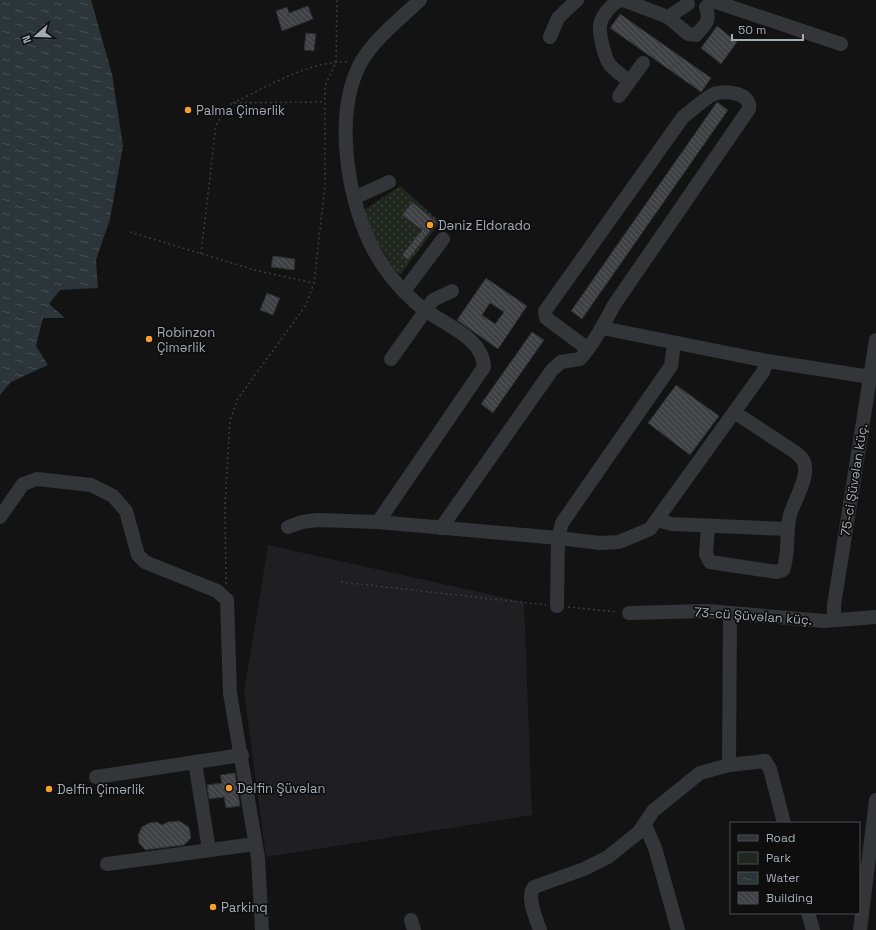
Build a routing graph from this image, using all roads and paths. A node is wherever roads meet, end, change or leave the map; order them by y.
1 (337, 0) edge
2 (420, 0) edge
3 (577, 0) edge
4 (687, 2) edge
5 (709, 3) edge
6 (668, 17) junction
7 (550, 37) dead end
8 (841, 44) dead end
9 (336, 62) junction
10 (360, 63) junction
11 (642, 63) dead end
12 (629, 81) junction
13 (619, 96) dead end
14 (324, 102) junction
15 (232, 103) junction
16 (389, 182) dead end
17 (356, 197) junction
18 (130, 232) dead end
19 (444, 239) dead end
20 (201, 254) junction
21 (314, 283) junction
22 (404, 291) junction
23 (452, 291) dead end
24 (420, 307) junction
25 (602, 328) junction
26 (876, 340) edge
27 (674, 343) junction
28 (588, 349) junction
29 (391, 359) dead end
30 (767, 361) junction
31 (871, 377) junction
32 (734, 412) junction
33 (0, 517) edge
34 (657, 520) junction
35 (378, 522) junction
36 (708, 526) junction
37 (288, 527) dead end
38 (441, 528) junction
39 (787, 529) junction
40 (558, 538) junction
41 (341, 582) dead end
42 (227, 600) junction
43 (557, 606) junction
44 (629, 612) joint
45 (730, 613) junction
46 (876, 617) edge
47 (834, 620) junction
48 (242, 755) junction
49 (195, 762) junction
50 (729, 765) junction
51 (96, 777) dead end
52 (876, 800) edge
53 (784, 822) edge
54 (645, 825) junction
55 (255, 844) junction
56 (209, 850) junction
57 (107, 864) dead end
58 (808, 914) edge
59 (262, 930) edge
60 (540, 930) edge
61 (678, 930) edge
62 (813, 930) edge
63 (860, 930) edge

1 - 9 path
2 - 10 street
3 - 7 street
4 - 5 street
4 - 6 street
5 - 6 street
5 - 8 street
6 - 12 street
9 - 10 path
9 - 14 path
9 - 15 path
10 - 17 street
11 - 12 street
12 - 13 street
14 - 15 path
14 - 21 path
15 - 20 path
16 - 17 street
17 - 22 street
18 - 20 path
19 - 22 street
20 - 21 path
21 - 42 path
22 - 24 street
23 - 24 street
24 - 29 street
24 - 35 street
25 - 27 street
25 - 28 street
25 - 28 street
26 - 31 street, 75-ci Şüvəlan küç.
27 - 30 street
27 - 40 street
28 - 38 street
30 - 31 street
30 - 32 street
31 - 47 street, 75-ci Şüvəlan küç.
32 - 34 street
32 - 39 street
33 - 42 street
34 - 36 street
34 - 40 street
35 - 37 street
35 - 38 street
36 - 39 street
36 - 39 street
38 - 40 street
40 - 43 street
41 - 43 path
42 - 48 street
43 - 44 path
44 - 45 street, 73-cü Şüvəlan küç.
45 - 47 street, 73-cü Şüvəlan küç.
45 - 50 street
46 - 47 street, 73-cü Şüvəlan küç.
48 - 49 street
48 - 55 street
49 - 51 street
49 - 56 street
50 - 53 street
50 - 54 street
52 - 63 street
54 - 60 street
54 - 61 street
55 - 56 street
55 - 59 street
56 - 57 street
58 - 62 street

